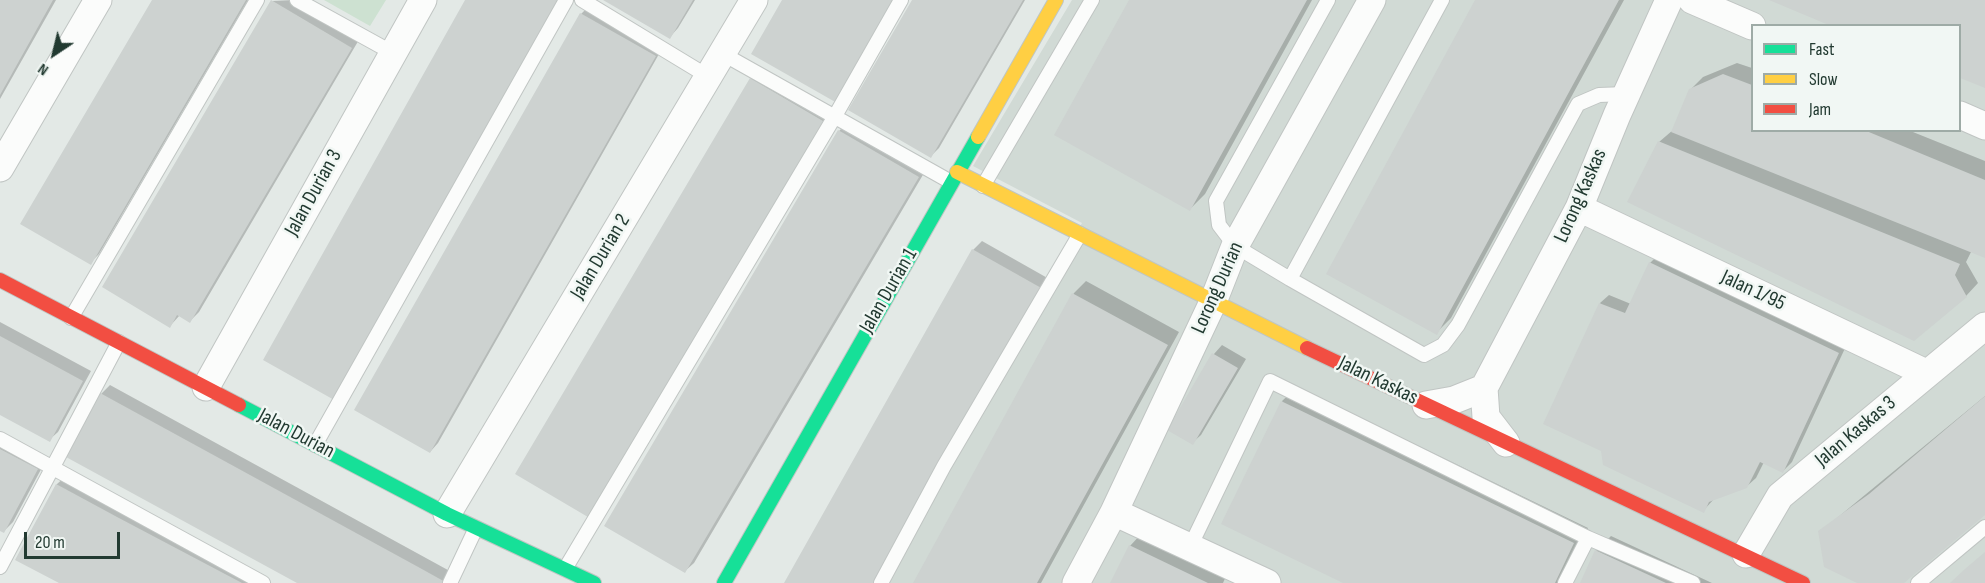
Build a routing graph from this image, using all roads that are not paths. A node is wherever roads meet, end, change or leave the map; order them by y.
1 (98, 0) edge
2 (257, 0) edge
3 (297, 0) edge
4 (423, 0) edge
5 (566, 0) edge
6 (582, 0) edge
7 (754, 0) edge
8 (901, 0) edge
9 (1056, 0) edge
10 (1092, 0) edge
11 (1328, 0) edge
12 (1372, 0) edge
13 (1442, 0) edge
14 (1669, 0) edge
15 (1692, 0) edge
16 (1751, 26) edge
17 (393, 53) junction
18 (723, 54) junction
19 (710, 77) junction
20 (1626, 94) junction
21 (835, 116) junction
22 (1961, 116) edge
23 (1985, 126) edge
24 (0, 168) edge
25 (954, 177) junction
26 (983, 186) junction
27 (1579, 208) junction
28 (1080, 234) junction
29 (1235, 246) junction
30 (1290, 279) junction
31 (0, 280) edge
32 (1213, 302) junction
33 (71, 318) junction
34 (1985, 326) edge
35 (118, 342) junction
36 (1926, 373) junction
37 (206, 387) junction
38 (1485, 388) junction
39 (1426, 405) junction
40 (0, 439) edge
41 (1506, 443) junction
42 (315, 445) junction
43 (52, 469) junction
44 (1114, 512) junction
45 (447, 514) junction
46 (476, 527) junction
47 (1985, 527) edge
48 (1588, 538) junction
49 (1190, 547) junction
50 (1746, 554) junction
51 (0, 567) edge
52 (565, 569) junction
53 (1235, 576) edge
54 (262, 583) edge
55 (450, 583) edge
56 (594, 583) edge
57 (724, 583) edge
58 (881, 583) edge
59 (1076, 583) edge
60 (1268, 583) edge
61 (1565, 583) edge
62 (1693, 583) edge
63 (1803, 583) edge
64 (1918, 583) edge

1 - 24 street
2 - 33 lane
3 - 17 lane
4 - 17 street, Jalan Durian 3
5 - 42 lane
6 - 19 lane
7 - 18 street, Jalan Durian 2
8 - 21 lane
9 - 25 street, Jalan Durian 1
10 - 26 lane
11 - 29 lane
12 - 29 street, Lorong Durian
13 - 30 lane
14 - 20 street, Lorong Kaskas
15 - 16 street
17 - 37 street, Jalan Durian 3
18 - 19 street, Jalan Durian 2
18 - 21 lane
19 - 45 street, Jalan Durian 2
20 - 27 street, Lorong Kaskas
20 - 30 lane
21 - 25 lane
21 - 52 lane
22 - 23 street
25 - 26 street, Jalan Kaskas
25 - 57 street, Jalan Durian 1
26 - 28 street, Jalan Kaskas
27 - 36 street, Jalan 1/95
27 - 38 street, Lorong Kaskas
28 - 32 street, Jalan Kaskas
28 - 58 lane
29 - 30 lane
29 - 32 street, Lorong Durian
31 - 33 street, Jalan Durian
32 - 39 street, Jalan Kaskas
32 - 44 street, Lorong Durian
33 - 35 street, Jalan Durian
34 - 36 street, Jalan Kaskas 3
35 - 37 street, Jalan Durian
35 - 43 lane
36 - 50 street, Jalan Kaskas 3
37 - 42 street, Jalan Durian
38 - 39 street
38 - 41 street
39 - 41 street, Jalan Kaskas
40 - 43 lane
41 - 50 street, Jalan Kaskas
42 - 45 street, Jalan Durian
43 - 51 lane
43 - 54 lane
44 - 49 street
44 - 59 street, Lorong Durian
45 - 46 street, Jalan Durian
46 - 52 street, Jalan Durian
46 - 55 lane
47 - 64 lane
48 - 49 lane
48 - 61 lane
48 - 62 lane
49 - 53 street
50 - 63 street, Jalan Kaskas
52 - 56 street, Jalan Durian
53 - 60 street

